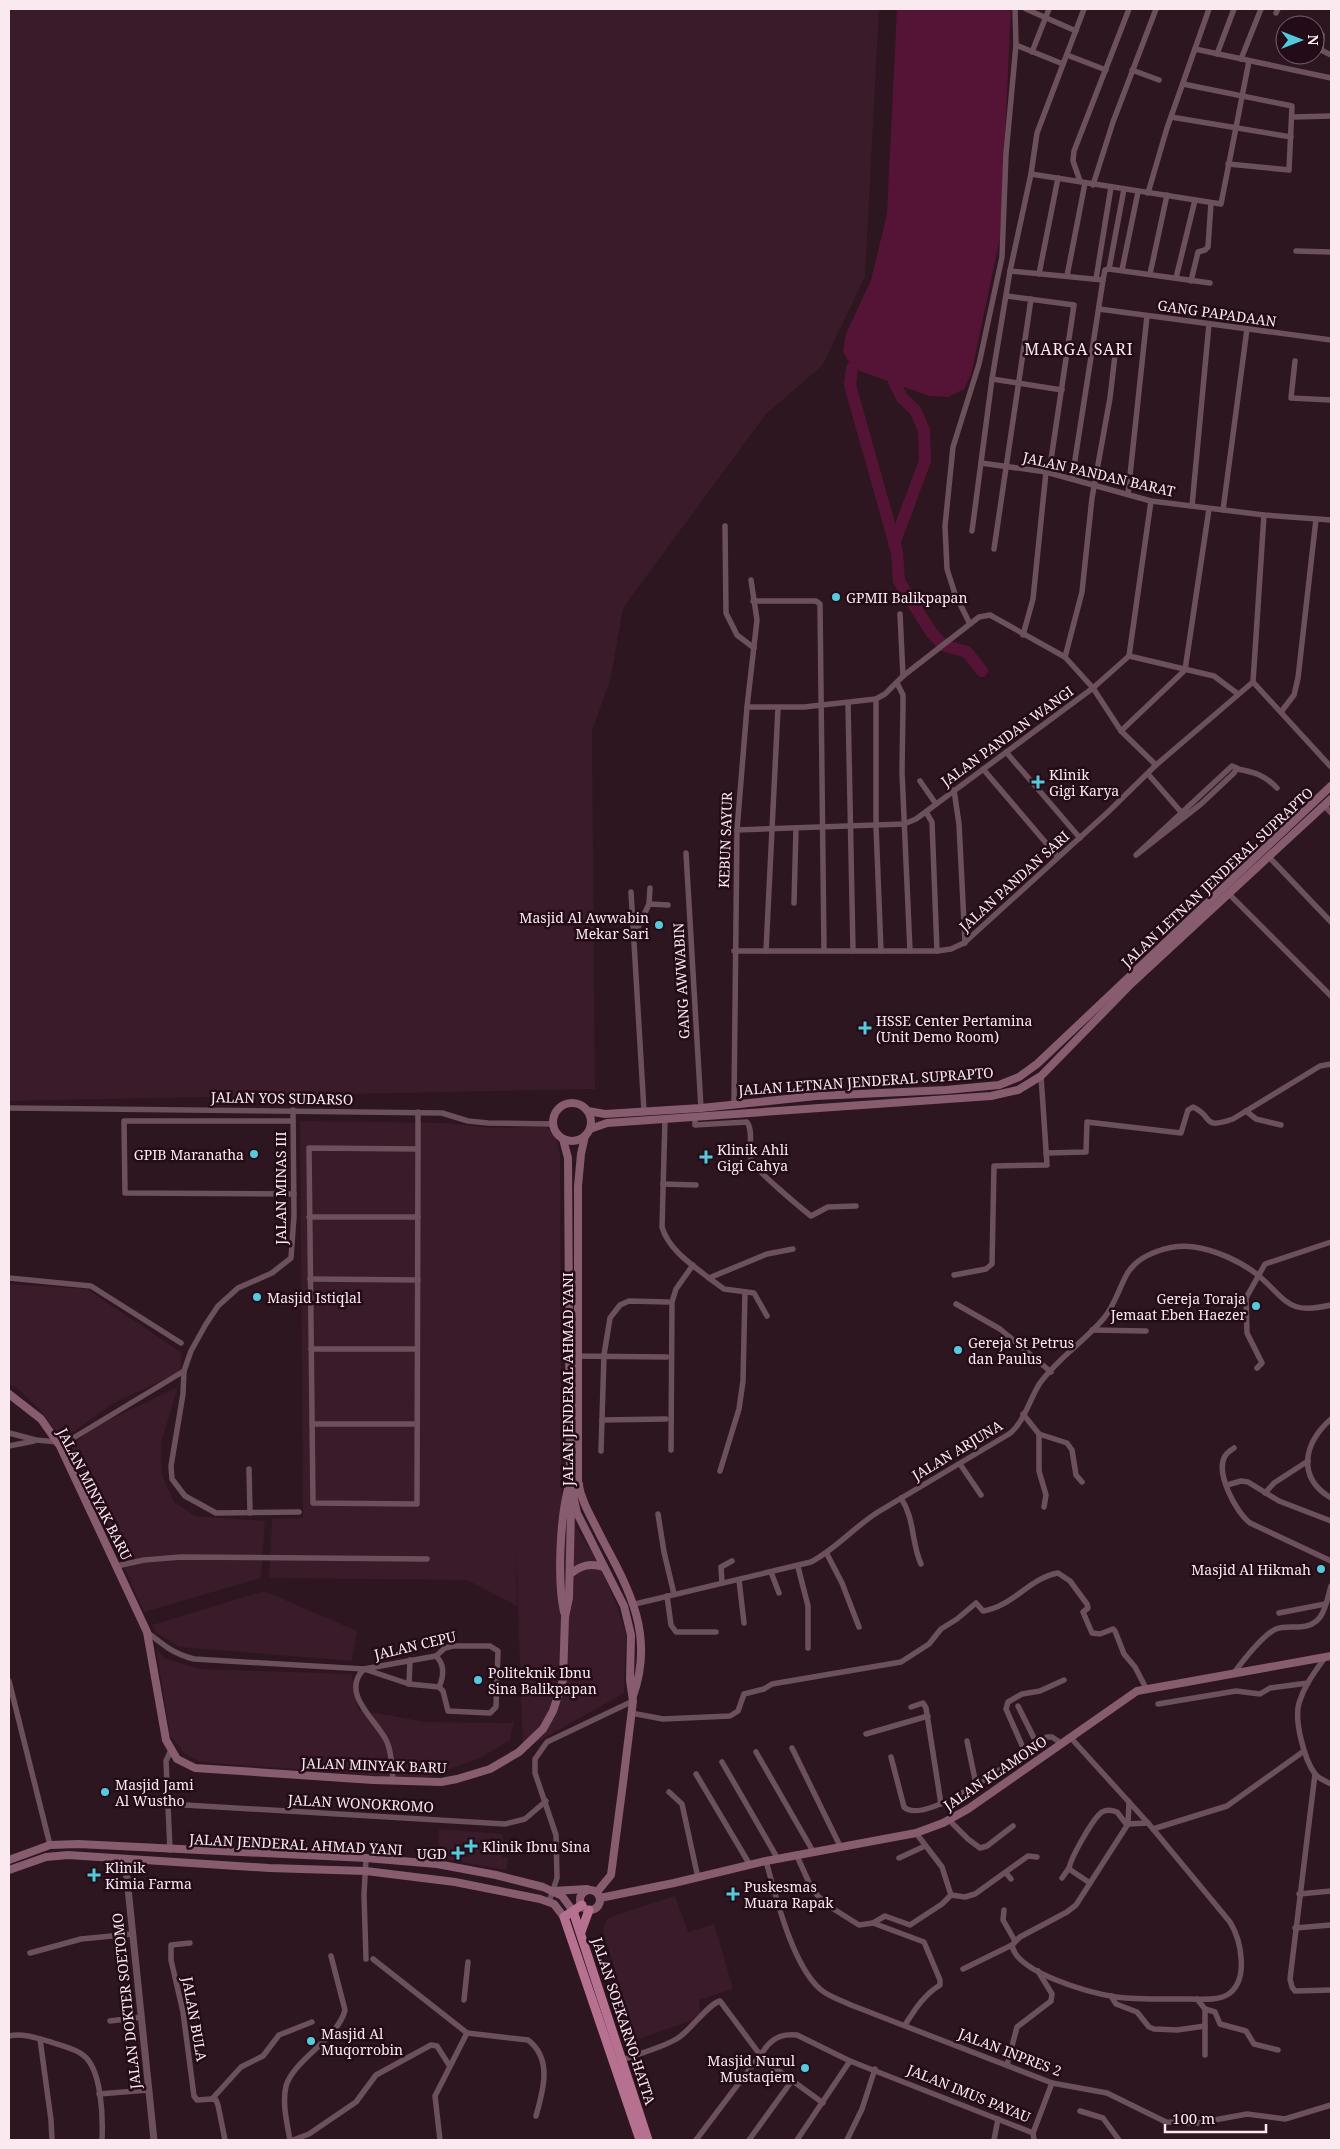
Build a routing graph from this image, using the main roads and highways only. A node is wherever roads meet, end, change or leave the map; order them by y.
1 (1331, 786) edge
2 (1331, 799) edge
3 (1160, 953) junction
4 (946, 1090) junction
5 (944, 1101) junction
6 (588, 1111) junction
7 (587, 1133) junction
8 (563, 1139) junction
9 (569, 1381) junction
10 (578, 1381) junction
11 (9, 1394) edge
12 (570, 1481) junction
13 (579, 1485) junction
14 (573, 1498) junction
15 (604, 1567) junction
16 (570, 1574) junction
17 (565, 1616) junction
18 (1328, 1657) edge
19 (633, 1699) junction
20 (166, 1736) junction
21 (181, 1762) junction
22 (9, 1860) edge
23 (9, 1870) edge
24 (553, 1891) junction
25 (596, 1893) junction
26 (585, 1908) junction
27 (573, 1911) junction
28 (564, 1917) junction
29 (581, 1932) junction
30 (640, 2140) edge
31 (648, 2140) edge

1 - 3 main road, JALAN LETNAN JENDERAL SUPRAPTO
2 - 3 main road, JALAN LETNAN JENDERAL SUPRAPTO
3 - 4 main road, JALAN LETNAN JENDERAL SUPRAPTO
3 - 5 main road, JALAN LETNAN JENDERAL SUPRAPTO
4 - 5 main road
4 - 6 main road, JALAN LETNAN JENDERAL SUPRAPTO
5 - 7 main road, JALAN LETNAN JENDERAL SUPRAPTO
6 - 7 main road
6 - 8 main road
7 - 8 main road
7 - 10 main road, JALAN JENDERAL AHMAD YANI
8 - 9 main road, JALAN JENDERAL AHMAD YANI
9 - 10 main road
9 - 12 main road, JALAN JENDERAL AHMAD YANI
10 - 13 main road, JALAN JENDERAL AHMAD YANI
11 - 20 main road, JALAN MINYAK BARU
12 - 14 main road, JALAN JENDERAL AHMAD YANI
12 - 17 main road
13 - 14 main road, JALAN MINYAK BARU
13 - 19 main road, JALAN JENDERAL AHMAD YANI
14 - 15 main road, JALAN JENDERAL AHMAD YANI
14 - 16 main road, JALAN MINYAK BARU
15 - 16 main road
15 - 19 main road, JALAN JENDERAL AHMAD YANI
16 - 17 main road, JALAN MINYAK BARU
17 - 21 main road, JALAN MINYAK BARU
18 - 25 main road, JALAN KLAMONO
19 - 25 main road, JALAN JENDERAL AHMAD YANI
20 - 21 main road, JALAN MINYAK BARU
20 - 21 main road, JALAN MINYAK BARU
22 - 24 main road, JALAN JENDERAL AHMAD YANI
23 - 28 main road, JALAN JENDERAL AHMAD YANI
24 - 25 main road, JALAN KLAMONO
24 - 27 main road, JALAN JENDERAL AHMAD YANI
25 - 26 main road
25 - 26 main road
26 - 27 highway
26 - 29 highway
27 - 28 highway
27 - 29 highway, JALAN SOEKARNO-HATTA
28 - 30 highway, JALAN SOEKARNO-HATTA
29 - 31 highway, JALAN SOEKARNO-HATTA

